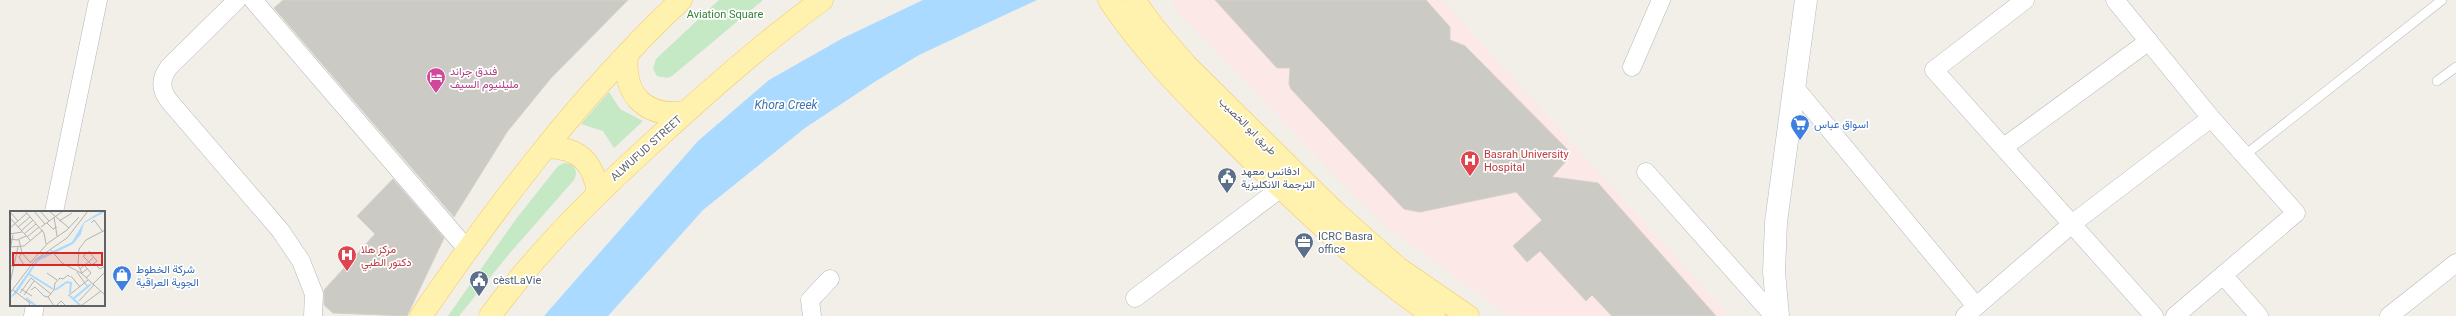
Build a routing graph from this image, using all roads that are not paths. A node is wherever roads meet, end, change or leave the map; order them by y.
1 (98, 0) edge
2 (237, 0) edge
3 (253, 0) edge
4 (681, 0) edge
5 (822, 0) edge
6 (1109, 0) edge
7 (1134, 0) edge
8 (1661, 0) edge
9 (1806, 0) edge
10 (2025, 0) edge
11 (2116, 0) edge
12 (2442, 0) edge
13 (2149, 41) junction
14 (627, 55) junction
15 (1632, 67) dead end
16 (2456, 67) edge
17 (2437, 81) dead end
18 (1796, 90) junction
19 (686, 112) junction
20 (2210, 118) junction
21 (547, 147) junction
22 (2004, 147) junction
23 (2245, 155) junction
24 (1646, 172) dead end
25 (1281, 188) junction
26 (598, 193) junction
27 (54, 211) edge
28 (2073, 223) junction
29 (467, 249) junction
30 (2456, 263) edge
31 (2223, 275) junction
32 (830, 279) dead end
33 (1135, 298) dead end
34 (35, 306) edge
35 (1970, 311) edge
36 (33, 316) edge
37 (313, 316) edge
38 (421, 316) edge
39 (490, 316) edge
40 (812, 316) edge
41 (1434, 316) edge
42 (1468, 316) edge
43 (1774, 316) edge
44 (1778, 316) edge
45 (2154, 316) edge
46 (2175, 316) edge
47 (2259, 316) edge
48 (2389, 316) edge

1 - 27 street
2 - 37 street
3 - 29 street
4 - 14 main road
5 - 19 main road, ALWUFUD STREET
6 - 25 main road, طريق ابو الخصيب
7 - 42 main road, طريق ابو الخصيب
8 - 15 street
9 - 18 street
10 - 22 street
11 - 13 street
12 - 23 lane
13 - 20 street
13 - 22 street
14 - 19 main road
14 - 21 main road
16 - 17 lane
18 - 35 street
18 - 44 street
19 - 26 main road, ALWUFUD STREET
20 - 23 street
20 - 28 street
21 - 26 main road
21 - 29 main road
22 - 28 street
23 - 31 street
24 - 43 street
25 - 33 street
25 - 41 main road, طريق ابو الخصيب
26 - 39 main road, ALWUFUD STREET
28 - 35 street
28 - 45 street
29 - 38 main road
30 - 48 street
31 - 46 street
31 - 47 street
32 - 40 street
34 - 36 street

